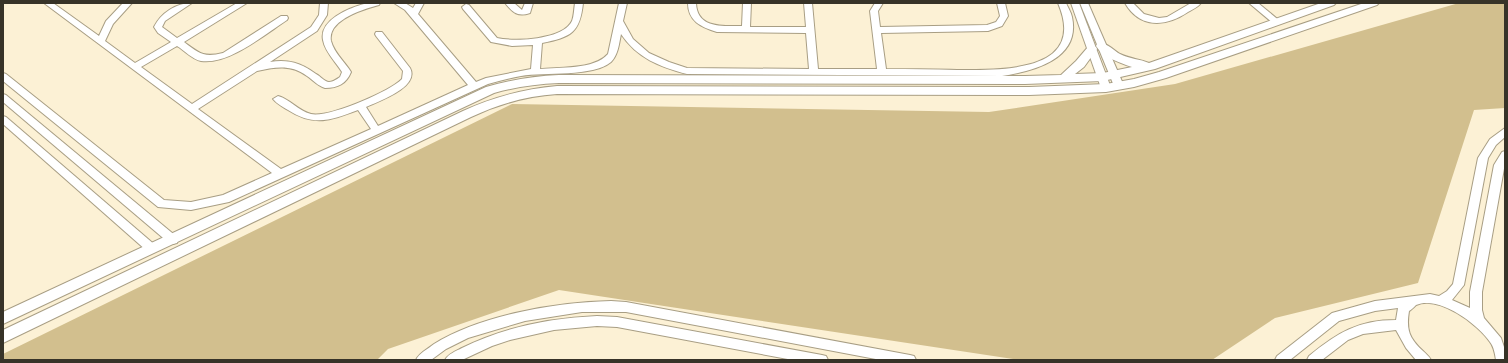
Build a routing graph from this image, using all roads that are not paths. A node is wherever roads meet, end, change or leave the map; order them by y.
1 (48, 3) edge
2 (128, 3) edge
3 (188, 3) edge
4 (243, 3) edge
5 (247, 3) edge
6 (251, 3) edge
7 (324, 3) edge
8 (376, 3) edge
9 (398, 3) edge
10 (420, 3) edge
11 (509, 3) edge
12 (530, 3) edge
13 (579, 3) edge
14 (623, 3) edge
15 (692, 3) edge
16 (747, 3) edge
17 (808, 3) edge
18 (879, 3) edge
19 (1001, 3) edge
20 (1062, 3) edge
21 (1075, 3) edge
22 (1084, 3) edge
23 (1129, 3) edge
24 (1197, 3) edge
25 (1253, 3) edge
26 (1264, 3) edge
27 (1331, 3) edge
28 (1374, 3) edge
29 (466, 7) dead end
30 (414, 14) junction
31 (284, 18) dead end
32 (619, 21) junction
33 (1280, 21) junction
34 (317, 26) junction
35 (329, 28) junction
36 (746, 29) junction
37 (810, 30) junction
38 (877, 30) junction
39 (379, 34) dead end
40 (538, 40) junction
41 (178, 41) junction
42 (100, 42) junction
43 (1096, 48) junction
44 (1151, 66) junction
45 (135, 67) junction
46 (254, 68) junction
47 (535, 71) junction
48 (814, 71) junction
49 (882, 72) junction
50 (3, 76) edge
51 (1063, 79) junction
52 (1117, 80) junction
53 (1104, 82) junction
54 (474, 86) junction
55 (803, 86) junction
56 (3, 97) edge
57 (278, 99) dead end
58 (360, 105) junction
59 (191, 109) junction
60 (3, 118) edge
61 (376, 130) junction
62 (1505, 132) edge
63 (1505, 155) edge
64 (280, 174) junction
65 (173, 240) junction
66 (151, 248) junction
67 (183, 250) junction
68 (1440, 300) junction
69 (1411, 302) junction
70 (3, 318) edge
71 (1479, 320) junction
72 (1401, 325) junction
73 (3, 337) edge
74 (1501, 344) edge
75 (1423, 359) edge
76 (422, 360) edge
77 (451, 360) edge
78 (822, 360) edge
79 (910, 360) edge
80 (1281, 360) edge
81 (1313, 360) edge
82 (1502, 360) edge

1 - 42 street
2 - 42 street
3 - 41 street
4 - 41 street
5 - 6 street
7 - 34 street
8 - 35 street
9 - 30 street
10 - 30 street
11 - 12 street
13 - 40 street
14 - 32 street
15 - 36 street
16 - 36 street
17 - 37 street
18 - 38 street
19 - 38 street
20 - 49 street
21 - 43 street
22 - 43 street
23 - 24 street
25 - 33 street
26 - 33 street
27 - 33 street
28 - 52 street
29 - 40 street
30 - 54 street
31 - 41 street
32 - 47 street
32 - 48 street
33 - 44 street
34 - 35 street
34 - 46 street
35 - 46 street
36 - 37 street
37 - 48 street
38 - 49 street
39 - 58 street
40 - 47 street
41 - 45 street
42 - 45 street
43 - 44 street
43 - 51 street
43 - 52 street
43 - 53 street
44 - 52 street
45 - 59 street
46 - 59 street
47 - 54 street
48 - 49 street
50 - 64 street
51 - 53 street
51 - 55 street
52 - 53 street
53 - 55 street
54 - 61 street
55 - 65 street
55 - 67 street
56 - 65 street
57 - 58 street
58 - 61 street
59 - 64 street
60 - 66 street
61 - 64 street
62 - 68 street
63 - 71 street
65 - 66 street
65 - 67 street
66 - 70 street
67 - 73 street
68 - 69 street
68 - 71 street
69 - 72 street
69 - 80 street
71 - 74 street
72 - 75 street
72 - 81 street
74 - 82 street
76 - 79 street
77 - 78 street

